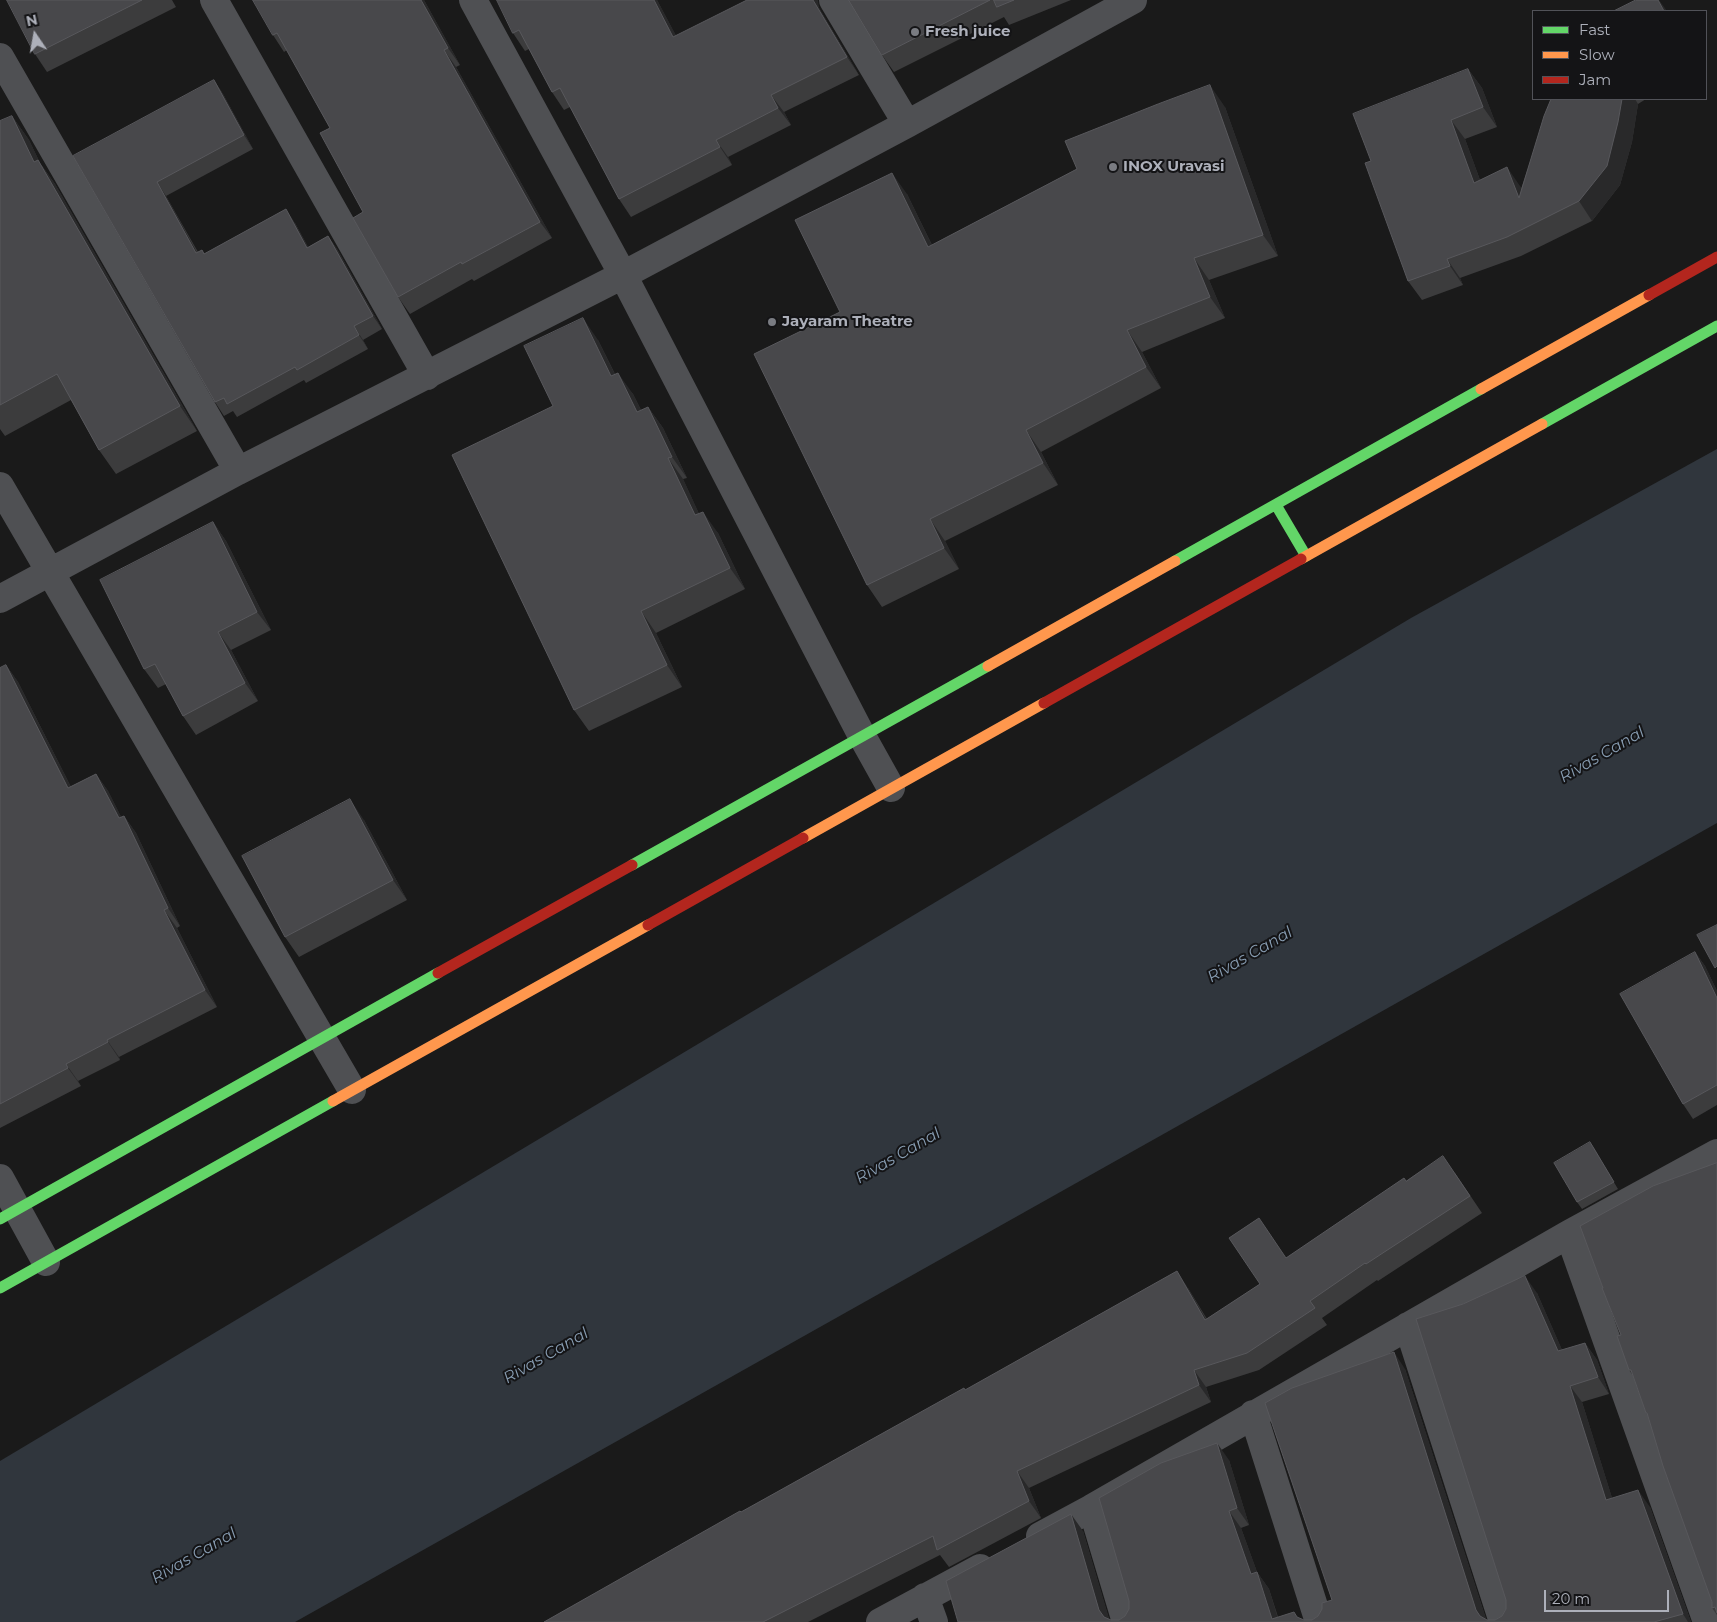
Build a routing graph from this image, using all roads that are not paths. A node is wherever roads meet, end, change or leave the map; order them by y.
1 (214, 0) edge
2 (473, 0) edge
3 (833, 0) edge
4 (1133, 0) edge
5 (0, 57) edge
6 (907, 124) junction
7 (1717, 257) edge
8 (623, 275) junction
9 (1717, 326) edge
10 (426, 376) junction
11 (238, 471) junction
12 (0, 486) edge
13 (1276, 505) junction
14 (1306, 556) junction
15 (51, 573) junction
16 (0, 599) edge
17 (862, 736) junction
18 (891, 788) junction
19 (323, 1038) junction
20 (352, 1090) junction
21 (1717, 1153) edge
22 (0, 1178) edge
23 (8, 1215) edge
24 (1569, 1234) junction
25 (46, 1262) junction
26 (0, 1288) edge
27 (1408, 1326) junction
28 (1253, 1414) junction
29 (1092, 1508) junction
30 (930, 1610) edge
31 (880, 1622) edge
32 (1126, 1622) edge
33 (1319, 1622) edge
34 (1504, 1622) edge
35 (1707, 1622) edge

1 - 10 street
2 - 8 street
3 - 6 street
4 - 6 street
5 - 11 street
6 - 8 street
7 - 13 street
8 - 10 street
8 - 17 street
9 - 14 street
10 - 11 street
11 - 15 street
12 - 15 street
13 - 14 street
13 - 17 street
14 - 18 street
15 - 16 street
15 - 19 street
17 - 18 street
17 - 19 street
18 - 20 street
19 - 20 street
19 - 23 street
20 - 25 street
21 - 24 street
22 - 23 street
23 - 25 street
24 - 27 street
24 - 35 street
25 - 26 street
27 - 28 street
27 - 34 street
28 - 29 street
28 - 33 street
29 - 30 street
29 - 32 street
30 - 31 street

